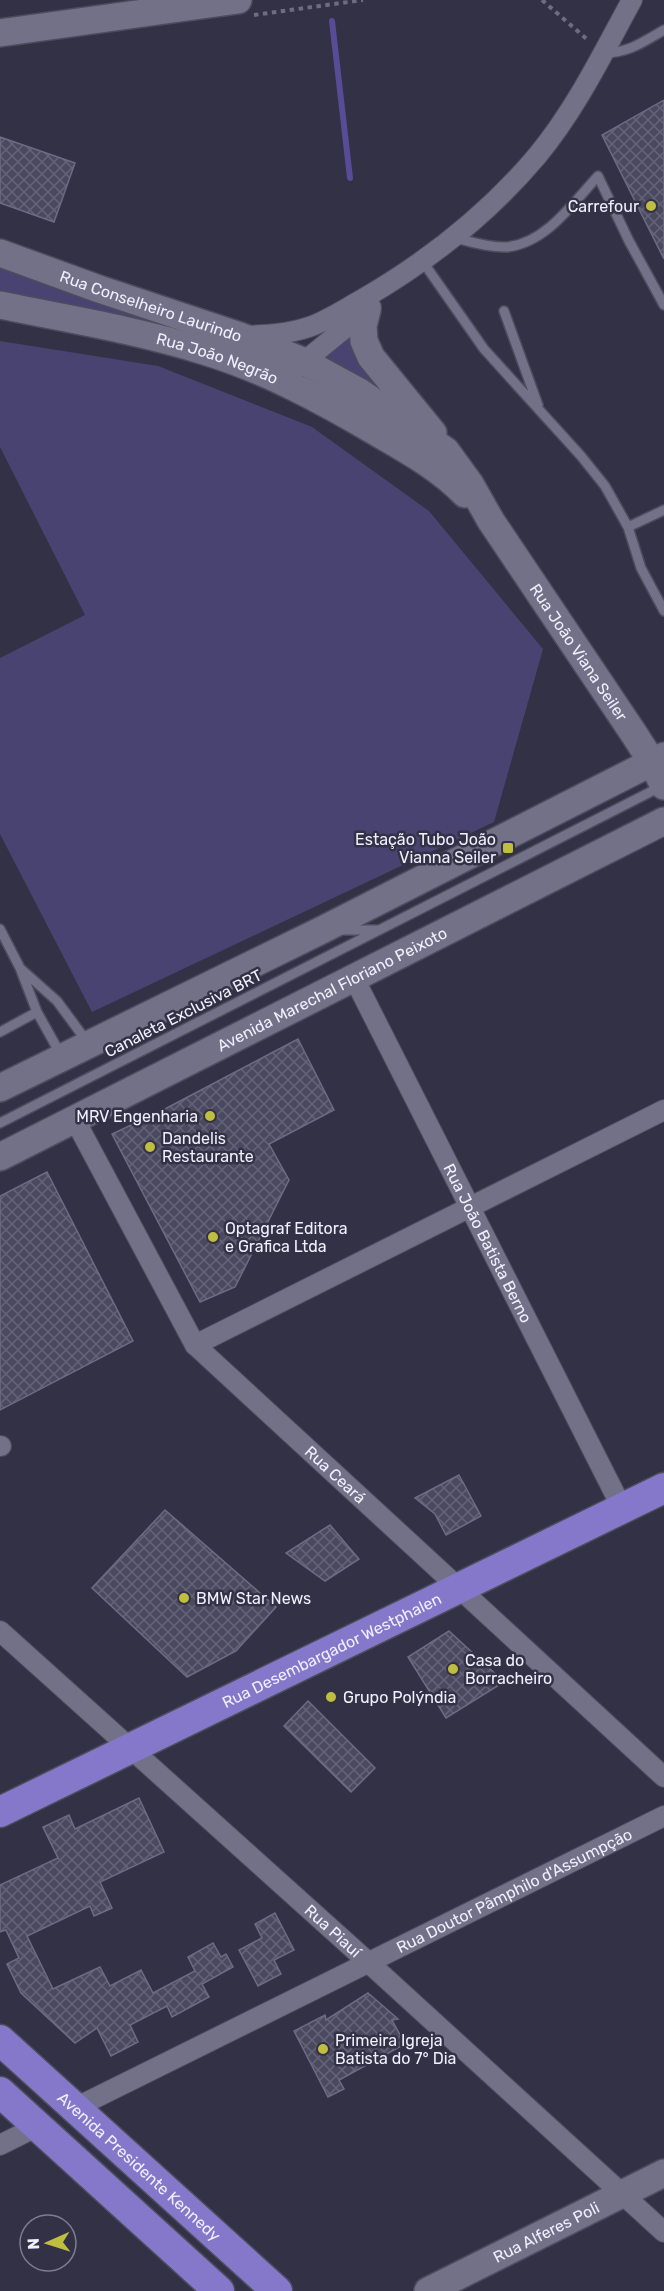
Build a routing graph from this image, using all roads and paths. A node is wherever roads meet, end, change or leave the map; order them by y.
1 (238, 0) edge
2 (542, 0) edge
3 (632, 0) edge
4 (664, 30) edge
5 (0, 33) edge
6 (603, 53) junction
7 (452, 237) junction
8 (0, 253) edge
9 (423, 262) junction
10 (398, 279) junction
11 (0, 305) edge
12 (664, 305) edge
13 (367, 310) junction
14 (504, 311) dead end
15 (240, 336) junction
16 (303, 361) junction
17 (280, 381) junction
18 (539, 410) junction
19 (446, 451) junction
20 (664, 510) edge
21 (491, 521) junction
22 (628, 527) junction
23 (664, 611) edge
24 (662, 775) edge
25 (664, 821) edge
26 (0, 929) edge
27 (322, 930) junction
28 (380, 930) junction
29 (20, 968) junction
30 (354, 978) junction
31 (37, 1012) junction
32 (0, 1032) edge
33 (89, 1044) junction
34 (62, 1057) junction
35 (0, 1088) edge
36 (664, 1110) edge
37 (75, 1120) junction
38 (0, 1123) edge
39 (0, 1158) edge
40 (470, 1207) junction
41 (195, 1346) junction
42 (664, 1488) edge
43 (622, 1508) junction
44 (459, 1589) junction
45 (0, 1631) edge
46 (130, 1749) junction
47 (664, 1778) edge
48 (0, 1812) edge
49 (664, 1816) edge
50 (368, 1962) junction
51 (0, 2040) edge
52 (0, 2092) edge
53 (75, 2108) junction
54 (39, 2126) junction
55 (0, 2145) edge
56 (664, 2173) edge
57 (622, 2194) junction
58 (664, 2232) edge
59 (214, 2234) junction
60 (185, 2260) junction
61 (219, 2291) edge
62 (277, 2291) edge
63 (428, 2291) edge

1 - 5 street
2 - 6 path
3 - 6 street, Rua João Negrão
4 - 6 lane
6 - 7 street, Rua João Negrão
7 - 9 street, Rua João Negrão
7 - 12 lane
8 - 15 street, Rua Conselheiro Laurindo
9 - 10 street, Rua João Negrão
9 - 18 lane
10 - 13 street, Rua João Negrão
10 - 15 street, Rua João Negrão
11 - 17 street, Rua João Negrão
13 - 16 street, Rua João Negrão
13 - 19 street
14 - 18 lane
15 - 16 street, Rua Conselheiro Laurindo
16 - 17 street, Rua João Negrão
16 - 19 street, Rua João Viana Seiler
17 - 21 street, Rua João Viana Seiler
18 - 22 lane
19 - 21 street, Rua João Viana Seiler
20 - 22 lane
21 - 24 street, Rua João Viana Seiler
22 - 23 lane
24 - 27 street
24 - 28 lane, Canaleta Exclusiva BRT
25 - 30 street, Avenida Marechal Floriano Peixoto
26 - 29 lane
27 - 28 lane, Canaleta Exclusiva BRT
27 - 33 street
28 - 38 lane, Canaleta Exclusiva BRT
29 - 31 lane
29 - 33 lane
30 - 37 street, Avenida Marechal Floriano Peixoto
30 - 40 street, Rua João Batista Berno
31 - 32 lane
31 - 34 lane
33 - 34 street
34 - 35 street
36 - 40 street
37 - 39 street, Avenida Marechal Floriano Peixoto
37 - 41 street, Rua Ceará
40 - 41 street
40 - 43 street, Rua João Batista Berno
41 - 44 street, Rua Ceará
42 - 43 main road, Rua Desembargador Westphalen
43 - 44 main road, Rua Desembargador Westphalen
44 - 46 main road, Rua Desembargador Westphalen
44 - 47 street, Rua Ceará
45 - 46 street, Rua Piauí
46 - 48 main road, Rua Desembargador Westphalen
46 - 50 street, Rua Piauí
49 - 50 street, Rua Doutor Pâmphilo d'Assumpção
50 - 53 street, Rua Doutor Pâmphilo d'Assumpção
50 - 57 street, Rua Piauí
51 - 53 main road, Avenida Presidente Kennedy
52 - 54 main road
53 - 59 main road, Avenida Presidente Kennedy
54 - 55 street
54 - 60 main road
56 - 57 street, Rua Alferes Poli
57 - 58 street, Rua Piauí
57 - 63 street, Rua Alferes Poli
59 - 60 main road
59 - 62 main road, Avenida Presidente Kennedy
60 - 61 main road

